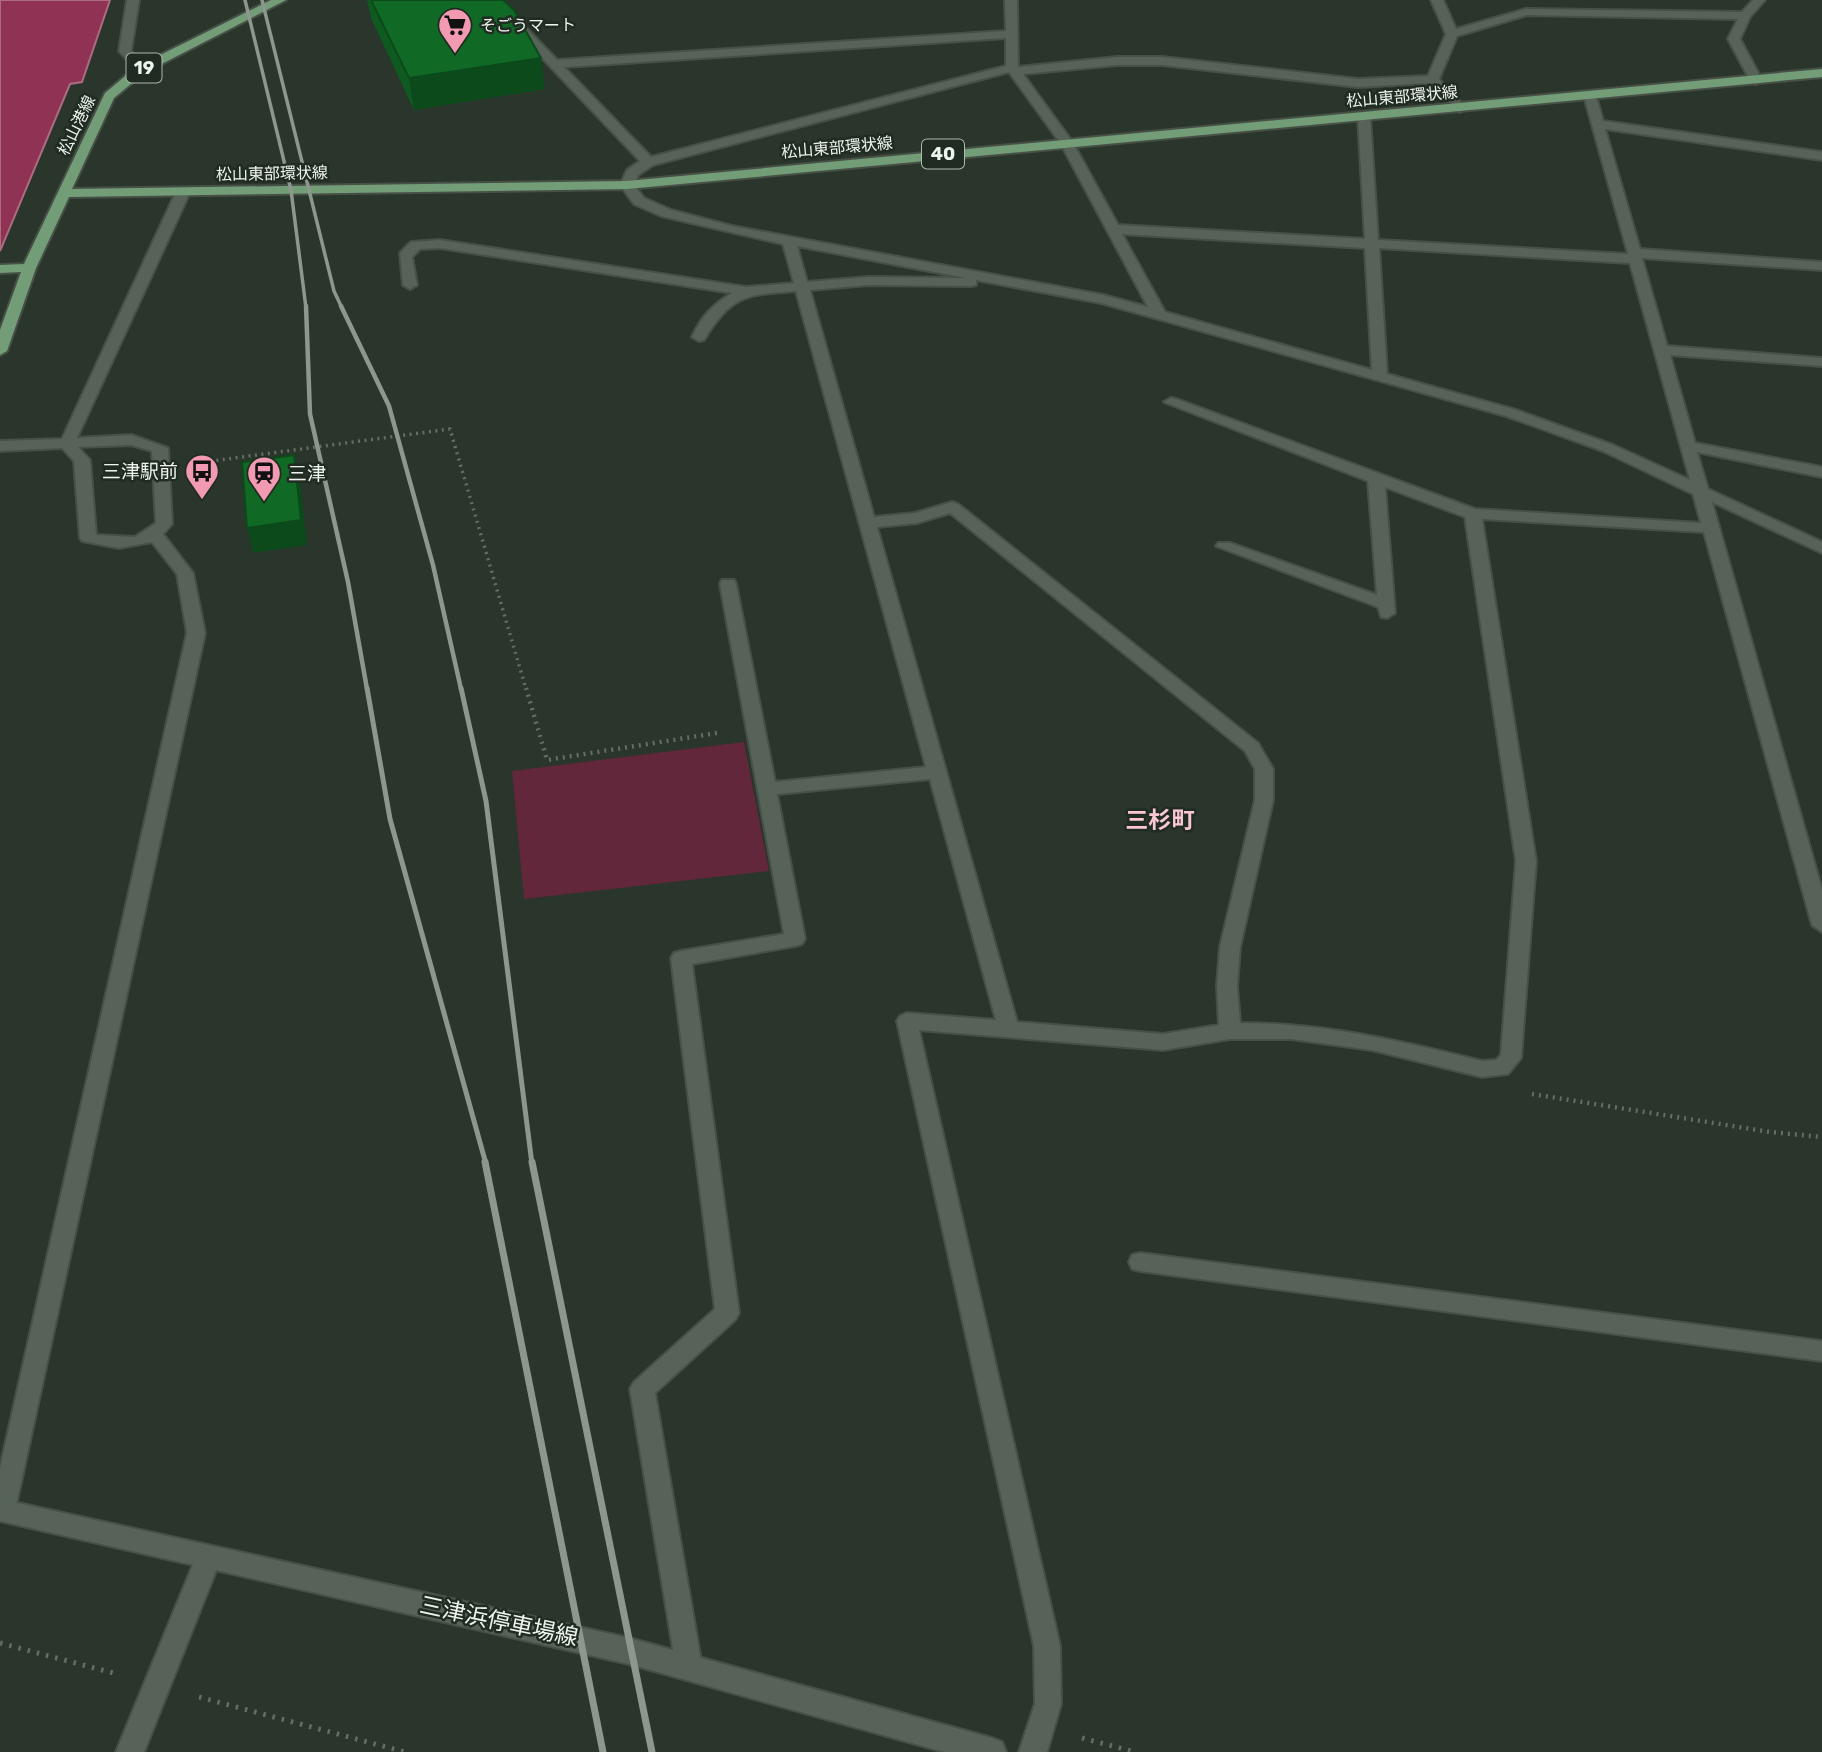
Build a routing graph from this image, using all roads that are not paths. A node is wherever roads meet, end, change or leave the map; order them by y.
1 (132, 0) edge
2 (280, 0) edge
3 (494, 0) edge
4 (1011, 0) edge
5 (1437, 0) edge
6 (1589, 0) edge
7 (1759, 0) edge
8 (1591, 13) junction
9 (1745, 16) junction
10 (1013, 34) junction
11 (1452, 34) junction
12 (554, 64) junction
13 (1015, 69) junction
14 (140, 70) junction
15 (1822, 73) edge
16 (1433, 79) junction
17 (1756, 79) junction
18 (1590, 96) junction
19 (1460, 108) junction
20 (1364, 117) junction
21 (1598, 124) junction
22 (1067, 143) junction
23 (1822, 156) edge
24 (648, 162) junction
25 (627, 185) junction
26 (183, 192) junction
27 (62, 193) junction
28 (1113, 229) junction
29 (789, 241) junction
30 (1370, 244) junction
31 (1634, 256) junction
32 (1822, 265) edge
33 (29, 268) junction
34 (0, 269) edge
35 (1010, 283) junction
36 (410, 285) dead end
37 (801, 285) junction
38 (746, 291) junction
39 (1159, 314) junction
40 (699, 337) dead end
41 (1661, 350) junction
42 (0, 351) edge
43 (1822, 362) edge
44 (1380, 376) junction
45 (1171, 402) dead end
46 (67, 444) junction
47 (0, 446) edge
48 (1688, 446) junction
49 (1822, 472) edge
50 (1376, 478) junction
51 (1701, 494) junction
52 (1474, 514) junction
53 (867, 523) junction
54 (1710, 528) junction
55 (155, 535) junction
56 (1224, 546) dead end
57 (1822, 548) edge
58 (728, 584) dead end
59 (937, 772) junction
60 (766, 789) junction
61 (1801, 850) junction
62 (1822, 853) edge
63 (1822, 925) edge
64 (1009, 1030) junction
65 (1230, 1031) junction
66 (1140, 1262) dead end
67 (1822, 1351) edge
68 (1, 1510) edge
69 (208, 1558) junction
70 (689, 1667) junction
71 (130, 1752) edge
72 (992, 1752) edge
73 (1034, 1752) edge

1 - 14 street
2 - 14 main road, 松山港線 / 19
3 - 12 street
4 - 10 street
5 - 11 street
6 - 8 street
7 - 9 street
8 - 9 street
8 - 11 street
9 - 17 street
10 - 12 street
10 - 13 street
11 - 16 street
12 - 24 street
13 - 16 street
13 - 22 street
13 - 24 street
14 - 27 main road, 松山港線 / 19
15 - 17 main road, 松山東部環状線 / 40
16 - 19 street
17 - 18 main road, 松山東部環状線 / 40
18 - 19 main road, 松山東部環状線 / 40
18 - 21 street
19 - 20 main road, 松山東部環状線 / 40
20 - 22 main road, 松山東部環状線 / 40
20 - 30 street
21 - 23 street
21 - 31 street
22 - 25 main road, 松山東部環状線 / 40
22 - 28 street
24 - 25 street
25 - 26 main road, 松山東部環状線 / 40
25 - 29 street
26 - 27 main road, 松山東部環状線 / 40
26 - 46 street
27 - 33 main road, 松山港線 / 19
28 - 30 street
28 - 39 street
29 - 35 street
29 - 37 street
30 - 31 street
30 - 44 street
31 - 32 street
31 - 41 street
33 - 34 main road
33 - 42 main road, 松山港線 / 19
35 - 37 street
35 - 39 street
36 - 38 street
37 - 38 street
37 - 53 street
38 - 40 street
39 - 44 street
41 - 43 street
41 - 48 street
44 - 51 street
45 - 50 street
46 - 47 street
46 - 55 street
46 - 55 street
48 - 49 street
48 - 51 street
50 - 52 street
50 - 56 street
51 - 54 street
51 - 57 street
52 - 54 street
52 - 65 street
53 - 59 street
53 - 65 street
54 - 61 street
55 - 68 street
58 - 60 street
59 - 60 street
59 - 64 street
60 - 70 street
61 - 62 street
61 - 63 street
64 - 65 street
64 - 73 street
66 - 67 street
68 - 69 street, 三津浜停車場線
69 - 70 street, 三津浜停車場線
69 - 71 street
70 - 72 street, 三津浜停車場線

